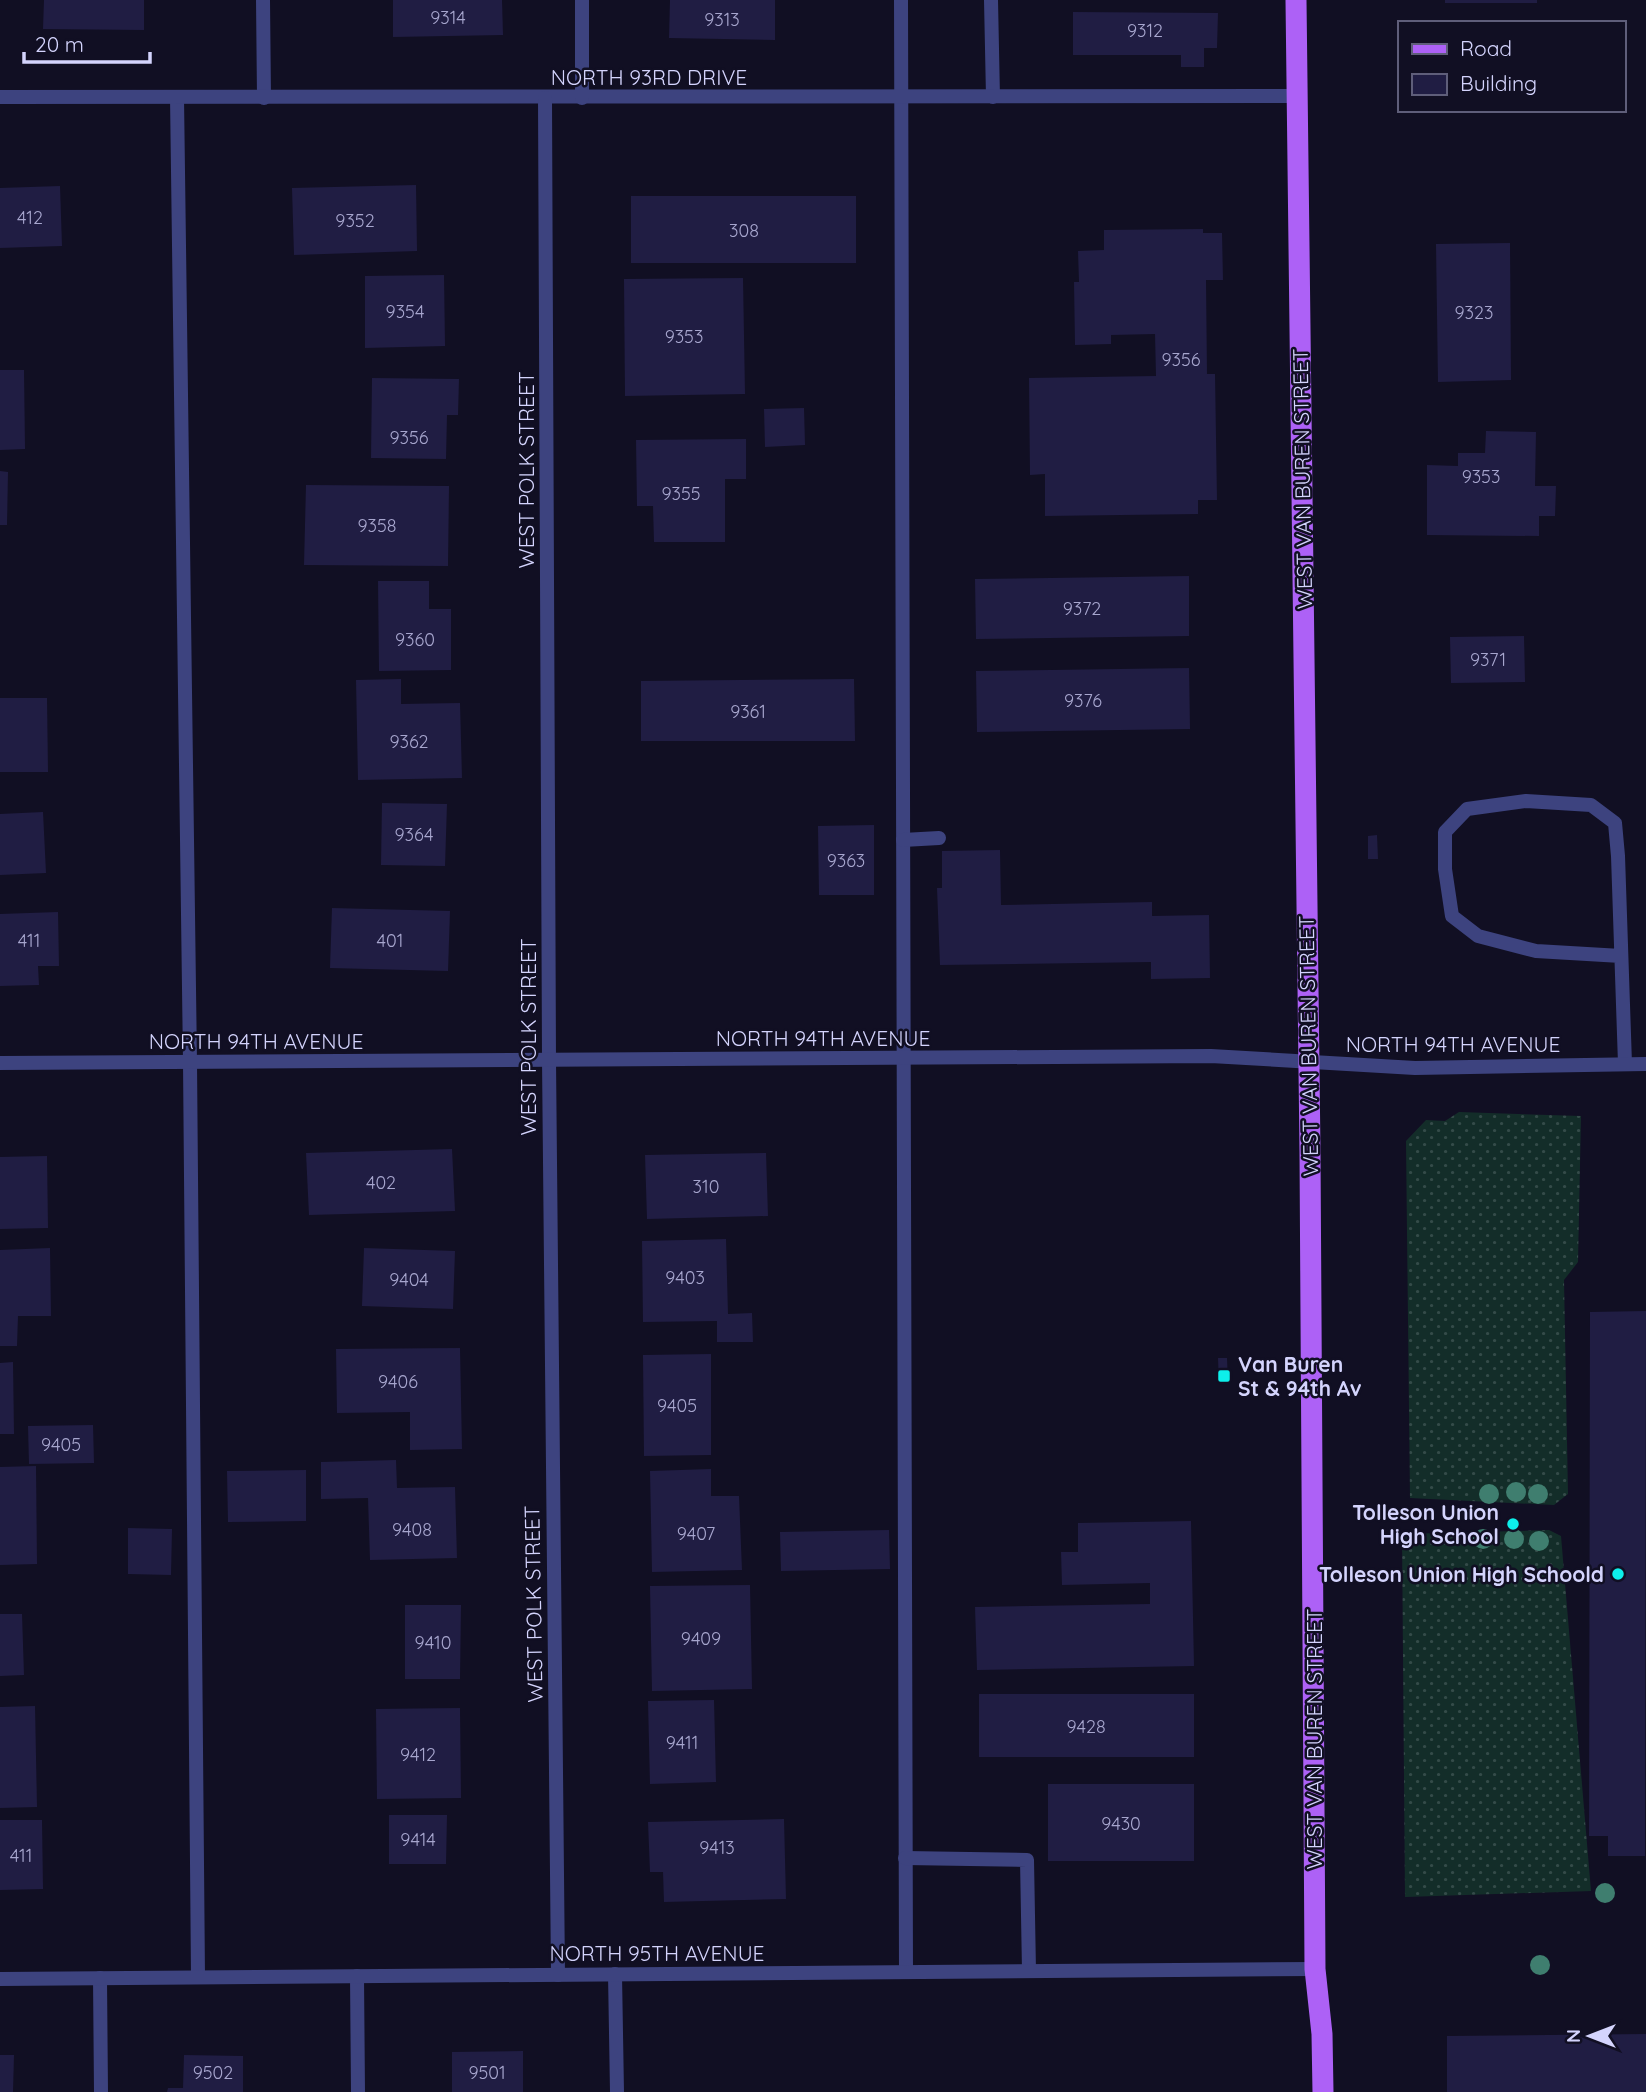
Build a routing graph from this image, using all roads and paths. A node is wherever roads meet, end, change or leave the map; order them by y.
1 (263, 0) edge
2 (582, 0) edge
3 (901, 0) edge
4 (991, 0) edge
5 (1296, 0) edge
6 (1297, 96) junction
7 (0, 97) edge
8 (177, 97) junction
9 (264, 97) junction
10 (902, 97) junction
11 (993, 97) junction
12 (545, 98) junction
13 (582, 98) junction
14 (939, 838) dead end
15 (903, 840) junction
16 (1621, 956) junction
17 (904, 1058) junction
18 (549, 1060) junction
19 (190, 1062) junction
20 (0, 1063) edge
21 (1308, 1063) junction
22 (1625, 1064) junction
23 (1646, 1064) edge
24 (905, 1858) junction
25 (1315, 1969) junction
26 (1029, 1971) junction
27 (906, 1972) junction
28 (615, 1974) junction
29 (558, 1975) junction
30 (357, 1976) junction
31 (198, 1977) junction
32 (100, 1978) junction
33 (0, 1979) edge
34 (101, 2092) edge
35 (358, 2092) edge
36 (617, 2092) edge
37 (1323, 2092) edge

1 - 9 street
2 - 13 street
3 - 10 street
4 - 11 street
5 - 6 main road, WEST VAN BUREN STREET
6 - 11 street, NORTH 93RD DRIVE
6 - 21 main road, WEST VAN BUREN STREET
7 - 8 street, NORTH 93RD DRIVE
8 - 9 street, NORTH 93RD DRIVE
8 - 19 street
9 - 12 street, NORTH 93RD DRIVE
10 - 11 street, NORTH 93RD DRIVE
10 - 13 street, NORTH 93RD DRIVE
10 - 15 street
12 - 13 street, NORTH 93RD DRIVE
12 - 18 street, WEST POLK STREET
14 - 15 street
15 - 17 street
16 - 16 street
16 - 22 street
17 - 18 street, NORTH 94TH AVENUE
17 - 21 street, NORTH 94TH AVENUE
17 - 24 street
18 - 19 street, NORTH 94TH AVENUE
18 - 29 street, WEST POLK STREET
19 - 20 street, NORTH 94TH AVENUE
19 - 31 street
21 - 22 street, NORTH 94TH AVENUE
21 - 25 main road, WEST VAN BUREN STREET
22 - 23 street, NORTH 94TH AVENUE
24 - 26 street
24 - 27 street
25 - 26 street, NORTH 95TH AVENUE
25 - 37 main road, WEST VAN BUREN STREET
26 - 27 street, NORTH 95TH AVENUE
27 - 28 street, NORTH 95TH AVENUE
28 - 29 street, NORTH 95TH AVENUE
28 - 36 street
29 - 30 street, NORTH 95TH AVENUE
30 - 31 street, NORTH 95TH AVENUE
30 - 35 street
31 - 32 street, NORTH 95TH AVENUE
32 - 33 street, NORTH 95TH AVENUE
32 - 34 street

